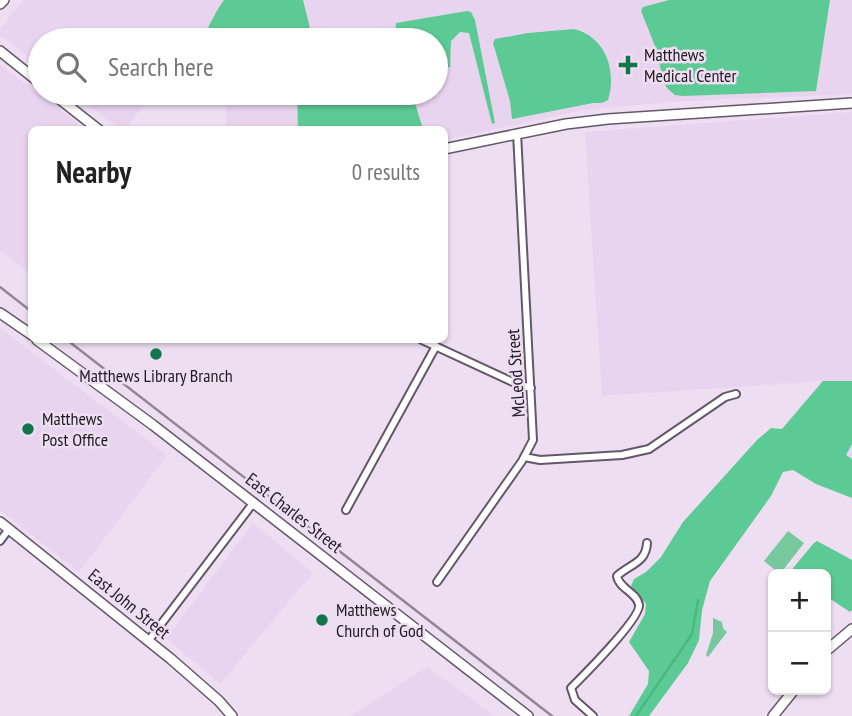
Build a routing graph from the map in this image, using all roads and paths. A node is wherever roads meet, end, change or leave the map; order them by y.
1 (4, 0) edge
2 (0, 4) edge
3 (0, 51) edge
4 (28, 73) edge
5 (852, 103) edge
6 (67, 105) edge
7 (94, 126) edge
8 (517, 133) junction
9 (448, 148) edge
10 (0, 313) edge
11 (28, 332) edge
12 (41, 343) edge
13 (429, 343) edge
14 (436, 346) junction
15 (531, 388) junction
16 (736, 394) dead end
17 (524, 457) junction
18 (254, 502) junction
19 (346, 510) dead end
20 (0, 523) edge
21 (9, 529) junction
22 (0, 541) edge
23 (647, 543) dead end
24 (437, 582) dead end
25 (852, 629) edge
26 (149, 640) junction
27 (831, 647) edge
28 (790, 695) edge
29 (232, 716) edge
30 (528, 716) edge
31 (593, 716) edge
32 (773, 716) edge

1 - 2 main road
3 - 4 main road
5 - 8 main road
6 - 7 main road
8 - 9 main road
8 - 15 street, McLeod Street
10 - 11 main road
12 - 18 main road, East Charles Street
13 - 14 street
14 - 15 street
14 - 19 street
15 - 17 street, McLeod Street
16 - 17 street
17 - 24 street, McLeod Street
18 - 26 street
18 - 30 main road, East Charles Street
20 - 21 main road, East John Street
21 - 22 street
21 - 26 main road, East John Street
23 - 31 street
25 - 27 main road
26 - 29 main road, East John Street
28 - 32 main road

